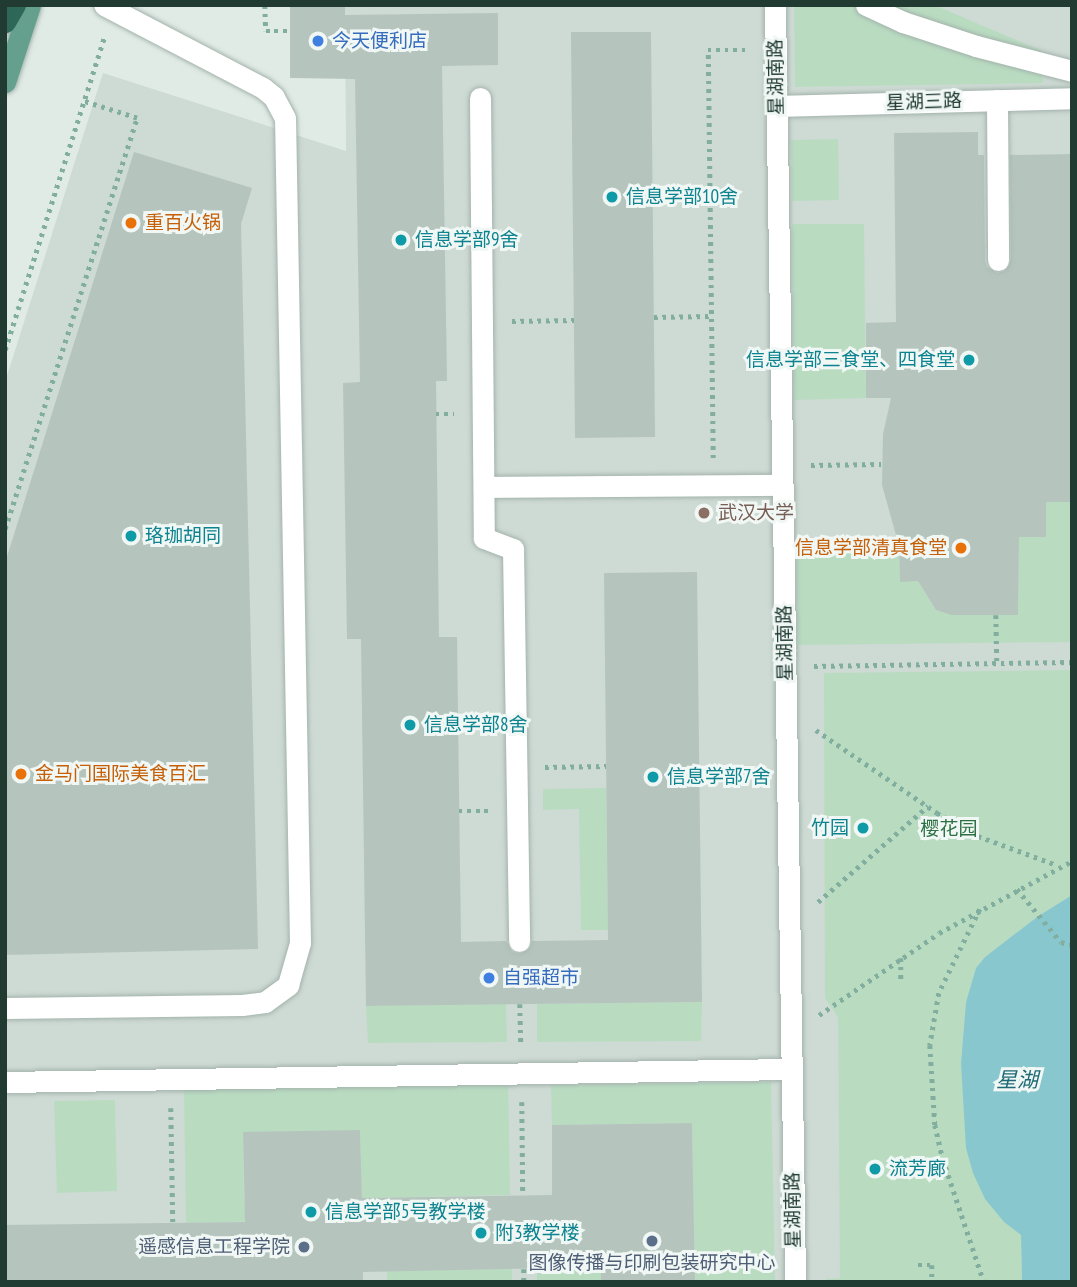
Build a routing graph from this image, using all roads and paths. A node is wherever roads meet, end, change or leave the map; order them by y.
1 (15, 5) edge
2 (30, 5) edge
3 (265, 5) edge
4 (775, 5) edge
5 (866, 5) edge
6 (108, 7) edge
7 (903, 13) edge
8 (5, 22) edge
9 (290, 31) dead end
10 (776, 49) junction
11 (1072, 71) edge
12 (5, 82) edge
13 (480, 98) dead end
14 (1072, 98) edge
15 (997, 100) junction
16 (83, 102) junction
17 (776, 106) junction
18 (998, 260) dead end
19 (712, 316) junction
20 (654, 317) dead end
21 (574, 320) dead end
22 (482, 322) junction
23 (5, 349) edge
24 (881, 464) dead end
25 (782, 475) junction
26 (713, 485) junction
27 (484, 487) junction
28 (5, 529) edge
29 (996, 615) dead end
30 (1072, 662) edge
31 (996, 663) junction
32 (785, 666) junction
33 (786, 711) junction
34 (606, 766) dead end
35 (517, 768) junction
36 (928, 806) junction
37 (1072, 861) edge
38 (1058, 866) junction
39 (1017, 888) junction
40 (820, 900) dead end
41 (980, 909) junction
42 (519, 941) dead end
43 (1072, 945) edge
44 (901, 957) junction
45 (901, 979) dead end
46 (520, 1004) dead end
47 (5, 1009) edge
48 (818, 1016) dead end
49 (791, 1069) junction
50 (521, 1073) junction
51 (171, 1079) junction
52 (5, 1082) edge
53 (523, 1195) dead end
54 (173, 1222) dead end
55 (918, 1265) dead end
56 (524, 1269) dead end
57 (524, 1282) edge
58 (795, 1282) edge
59 (932, 1282) edge
60 (984, 1282) edge

1 - 8 highway
2 - 12 main road
3 - 9 path
4 - 10 street, 星湖南路
5 - 7 street
6 - 16 path
6 - 47 street
7 - 11 street
10 - 17 street, 星湖南路
10 - 19 path
13 - 22 street
14 - 15 street, 星湖三路
15 - 17 street, 星湖三路
15 - 18 street
16 - 23 path
16 - 28 path
17 - 25 street, 星湖南路
19 - 20 path
19 - 26 path
21 - 22 path
22 - 27 street
24 - 25 path
25 - 26 street
25 - 32 street, 星湖南路
26 - 27 street
27 - 35 street
29 - 31 path
30 - 31 path
31 - 32 path
32 - 33 street, 星湖南路
33 - 36 path
33 - 49 street, 星湖南路
34 - 35 path
35 - 42 street
36 - 38 path
36 - 40 path
37 - 38 path
38 - 39 path
39 - 41 path
39 - 43 path
41 - 44 path
41 - 60 path
44 - 45 path
44 - 48 path
46 - 50 path
49 - 50 street
49 - 58 street, 星湖南路
50 - 51 street
50 - 53 path
51 - 52 street
51 - 54 path
55 - 59 path
56 - 57 path

